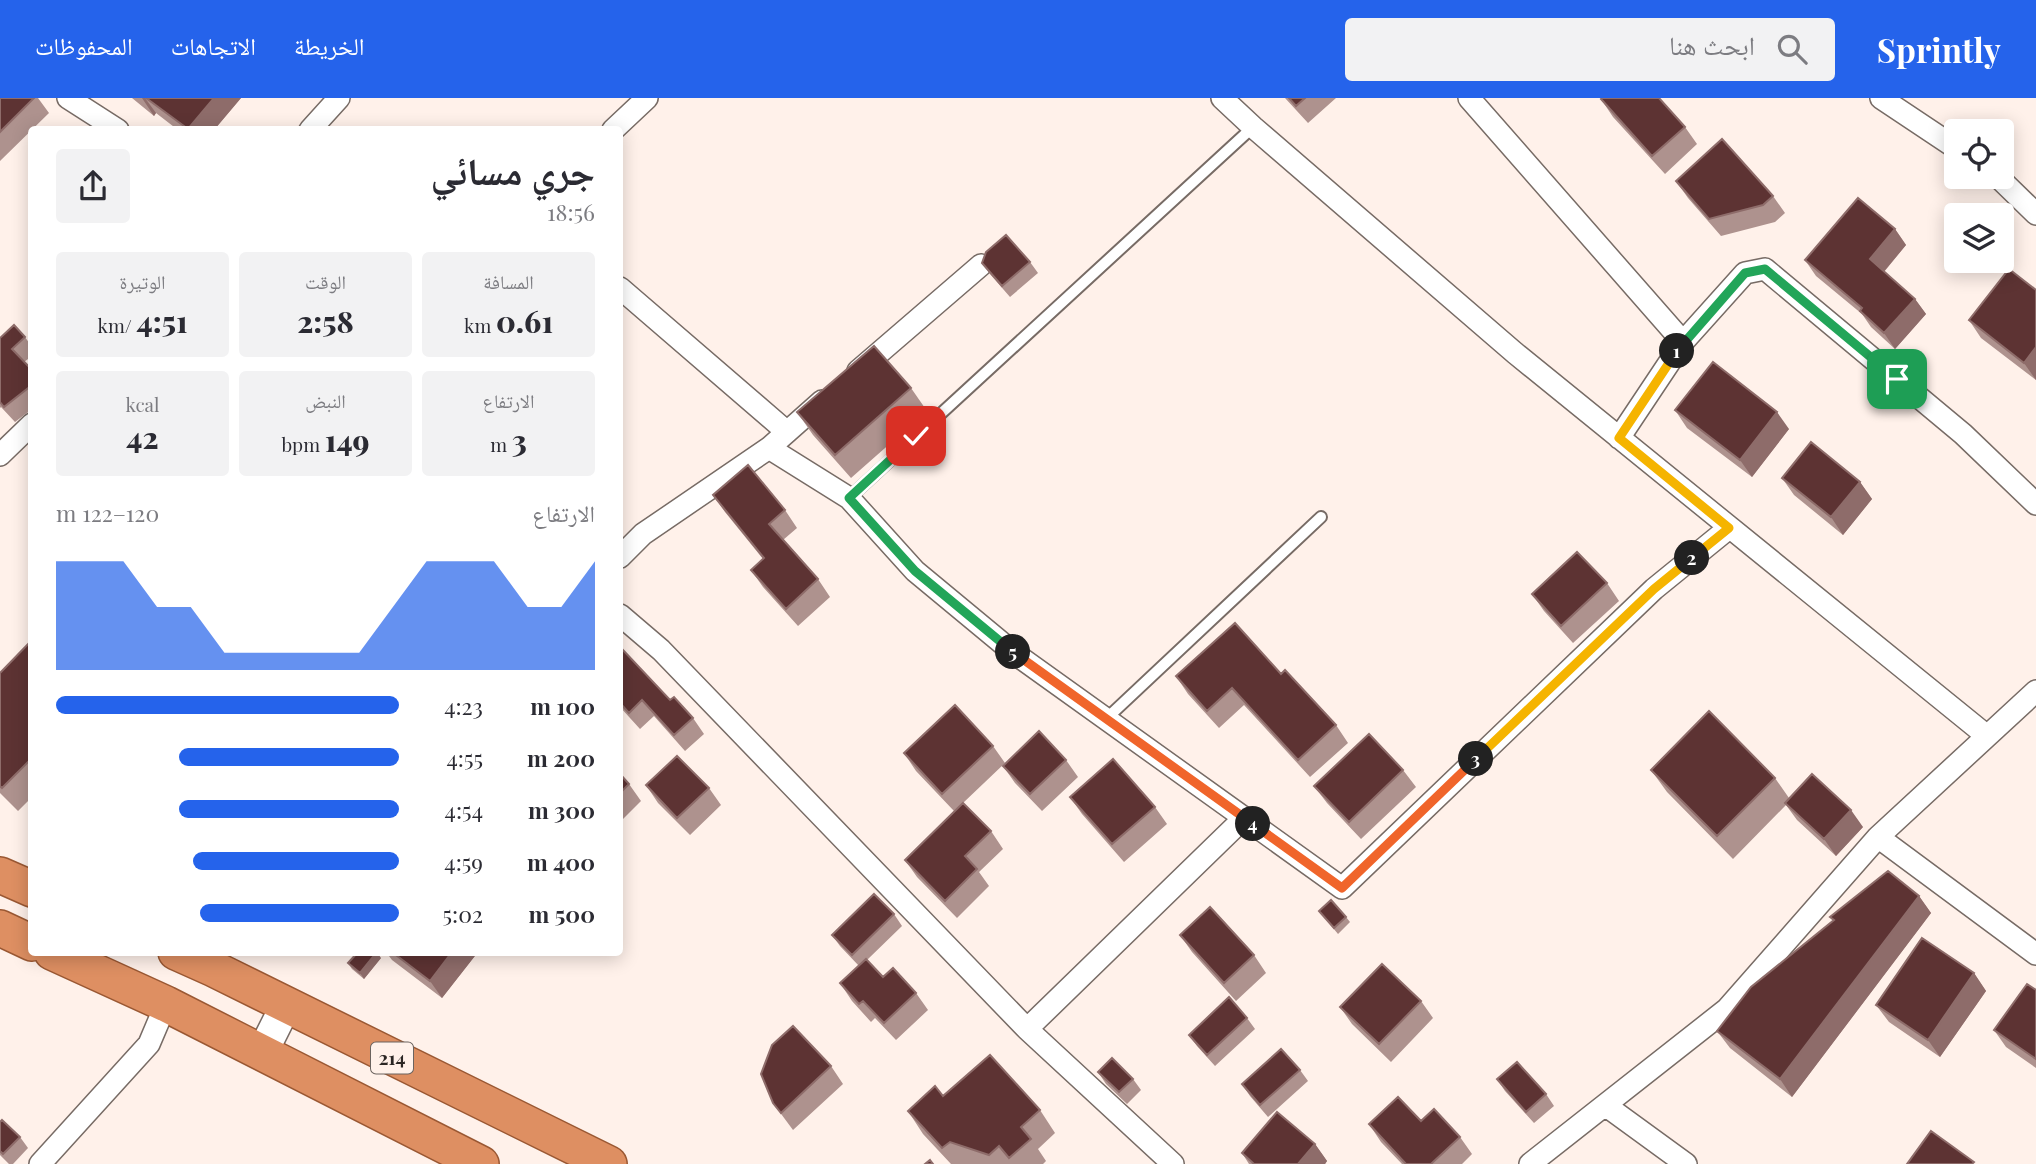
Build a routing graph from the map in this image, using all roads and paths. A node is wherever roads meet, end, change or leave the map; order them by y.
1 (68, 98) edge
2 (339, 98) edge
3 (647, 98) edge
4 (1222, 98) edge
5 (1469, 98) edge
6 (1881, 98) edge
7 (112, 126) edge
8 (314, 126) edge
9 (617, 126) edge
10 (1253, 127) junction
11 (1944, 140) edge
12 (2010, 189) edge
13 (2036, 214) edge
14 (981, 265) edge
15 (623, 291) edge
16 (1683, 342) junction
17 (28, 428) edge
18 (787, 432) junction
19 (1619, 438) junction
20 (769, 449) junction
21 (0, 455) edge
22 (849, 498) junction
23 (2036, 504) edge
24 (1321, 517) dead end
25 (1729, 528) junction
26 (623, 554) edge
27 (623, 618) edge
28 (2036, 691) edge
29 (1106, 719) junction
30 (1987, 736) junction
31 (1244, 818) junction
32 (1878, 837) junction
33 (0, 875) edge
34 (28, 887) edge
35 (0, 928) edge
36 (28, 941) edge
37 (2036, 954) edge
38 (60, 956) edge
39 (200, 956) edge
40 (223, 960) edge
41 (166, 1004) junction
42 (286, 1005) junction
43 (1027, 1029) junction
44 (262, 1053) junction
45 (1605, 1105) junction
46 (40, 1164) edge
47 (481, 1164) edge
48 (609, 1164) edge
49 (1173, 1164) edge
50 (1531, 1164) edge
51 (1686, 1164) edge

1 - 7 street
2 - 8 street
3 - 9 street
4 - 10 street
5 - 16 street
6 - 11 street
10 - 19 street
10 - 22 lane
12 - 13 street
14 - 18 street
15 - 18 street
16 - 19 street
16 - 23 street
17 - 21 street
18 - 20 street
19 - 25 street
20 - 22 street
20 - 26 street
22 - 29 street
24 - 29 lane
25 - 30 street
25 - 31 street
27 - 43 street
28 - 30 street
29 - 31 street
30 - 32 street
31 - 43 street
32 - 37 street
32 - 45 street
33 - 34 highway
35 - 36 highway
38 - 41 highway, 214
39 - 40 highway, 214
40 - 42 highway, 214
41 - 44 highway, 214
41 - 46 street
42 - 44 main road
42 - 48 highway, 214
43 - 49 street
44 - 47 highway, 214
45 - 50 street
45 - 51 street

